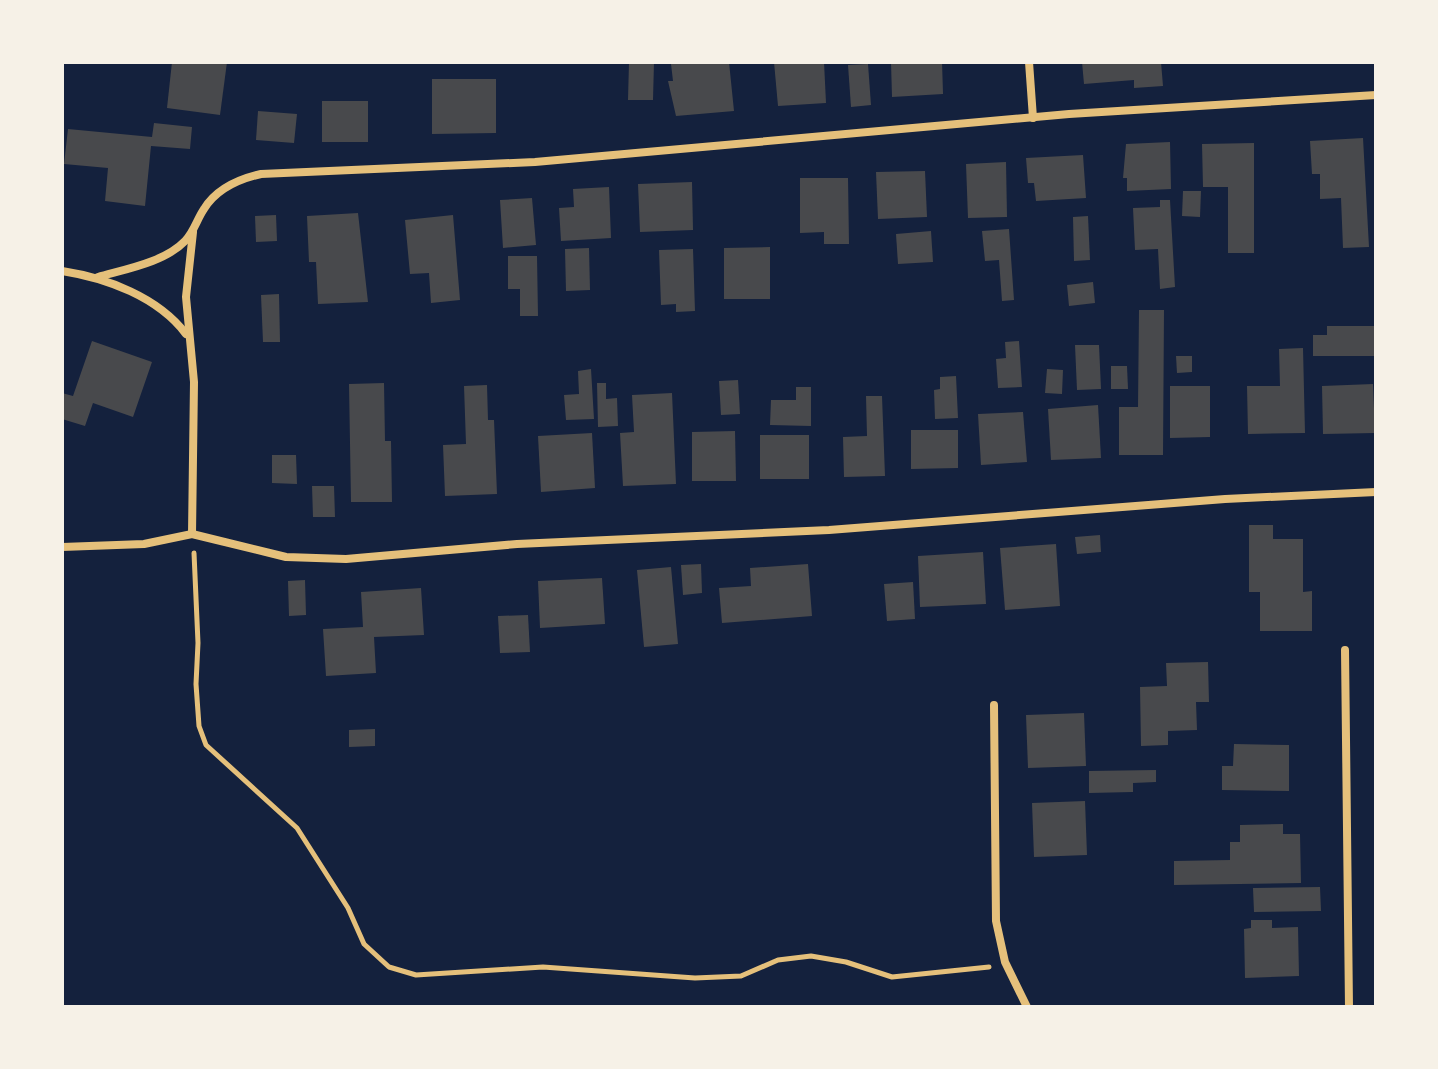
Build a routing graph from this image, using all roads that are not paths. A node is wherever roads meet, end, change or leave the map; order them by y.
1 (1029, 62) edge
2 (1376, 95) edge
3 (1033, 118) junction
4 (194, 230) junction
5 (62, 271) edge
6 (98, 277) junction
7 (186, 334) junction
8 (1376, 492) edge
9 (192, 534) junction
10 (62, 547) edge
11 (1345, 650) dead end
12 (994, 705) dead end
13 (1027, 1007) edge
14 (1349, 1007) edge

1 - 3 street
2 - 3 street
3 - 4 street
4 - 6 street
4 - 7 street
5 - 6 street
6 - 7 street
7 - 9 street
8 - 9 street
9 - 10 street
11 - 14 street
12 - 13 street

